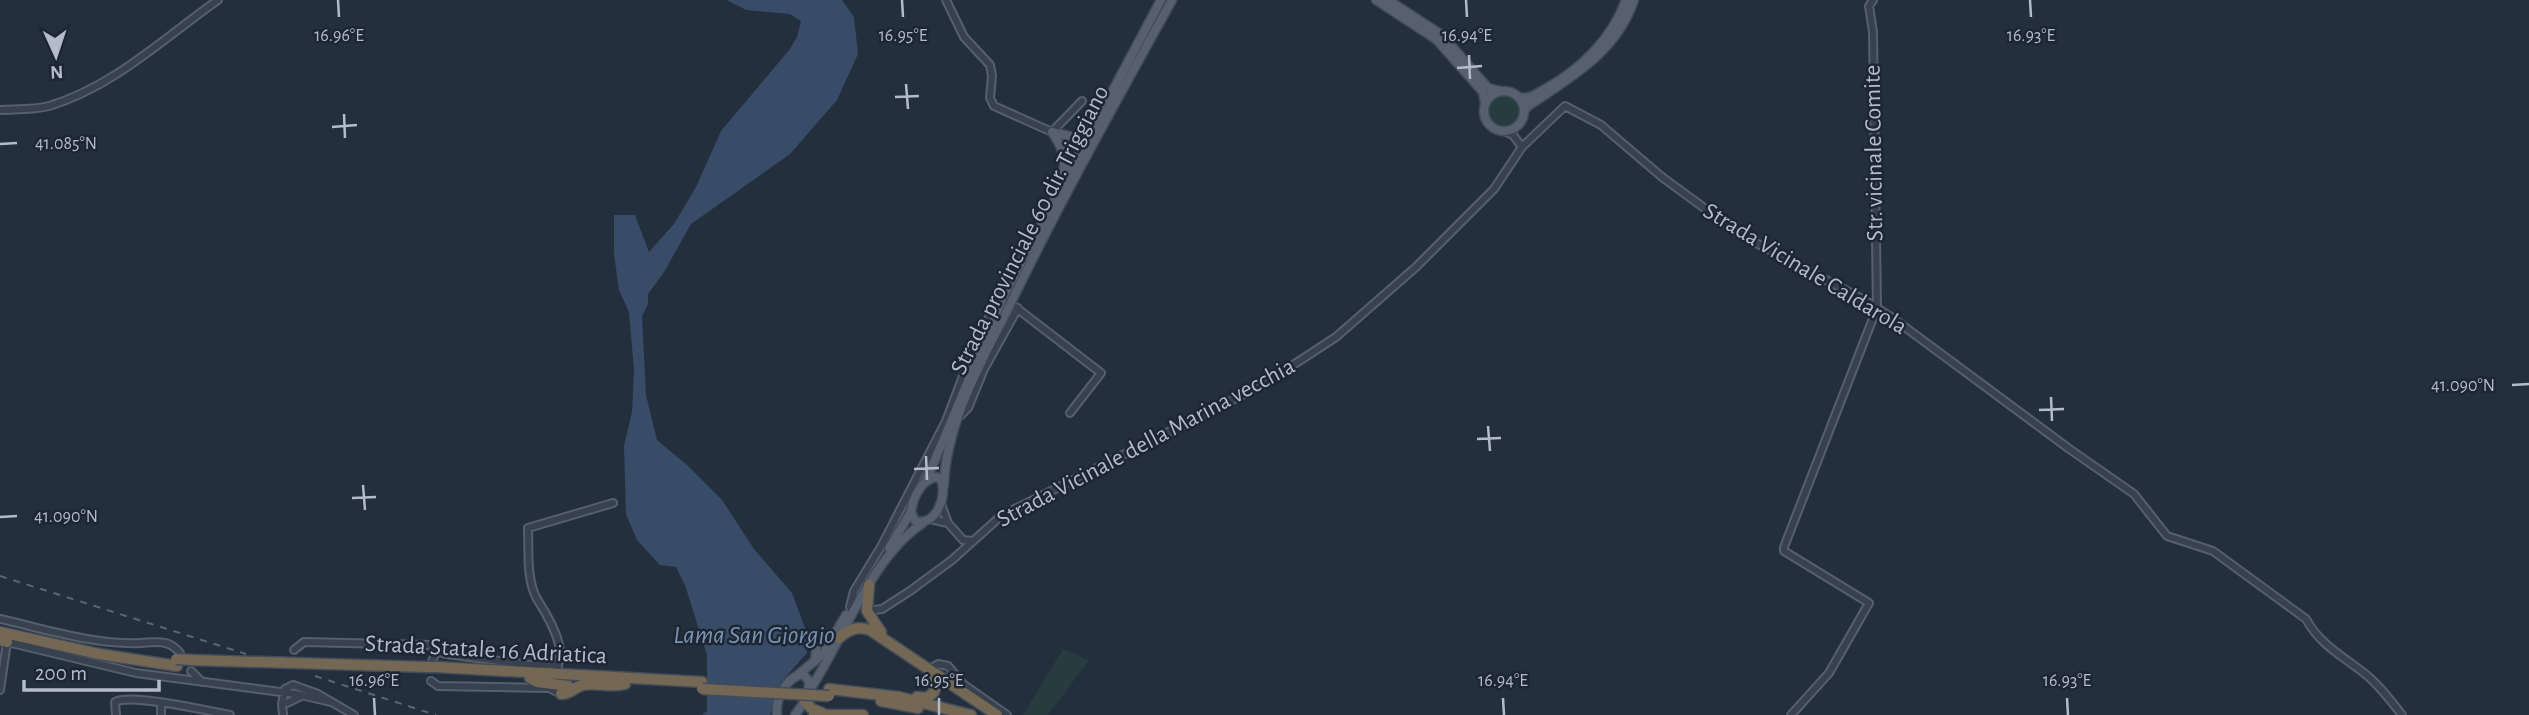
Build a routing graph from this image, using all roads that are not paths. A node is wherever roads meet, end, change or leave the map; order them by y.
1 (218, 0) edge
2 (946, 0) edge
3 (1161, 0) edge
4 (1174, 0) edge
5 (1376, 0) edge
6 (1388, 0) edge
7 (1626, 0) edge
8 (1633, 0) edge
9 (1873, 0) edge
10 (1114, 88) junction
11 (1501, 91) junction
12 (1519, 97) junction
13 (1082, 101) dead end
14 (1485, 103) junction
15 (1565, 107) joint
16 (0, 110) edge
17 (1524, 111) junction
18 (1052, 132) junction
19 (1515, 132) junction
20 (1522, 147) junction
21 (1048, 212) junction
22 (1023, 259) junction
23 (1014, 306) junction
24 (1877, 308) junction
25 (1070, 413) dead end
26 (926, 481) junction
27 (944, 485) junction
28 (914, 491) junction
29 (613, 503) dead end
30 (941, 504) junction
31 (911, 512) junction
32 (927, 521) junction
33 (948, 523) junction
34 (963, 540) junction
35 (973, 541) junction
36 (962, 550) junction
37 (869, 585) junction
38 (850, 607) junction
39 (867, 611) junction
40 (0, 619) edge
41 (0, 629) edge
42 (886, 638) junction
43 (835, 639) junction
44 (3, 641) edge
45 (294, 650) dead end
46 (436, 651) junction
47 (178, 659) junction
48 (814, 663) junction
49 (558, 665) junction
50 (192, 666) junction
51 (929, 669) junction
52 (431, 671) junction
53 (799, 674) junction
54 (528, 675) junction
55 (574, 675) junction
56 (191, 681) junction
57 (204, 683) junction
58 (625, 684) junction
59 (702, 685) junction
60 (262, 689) junction
61 (0, 690) edge
62 (284, 693) junction
63 (829, 693) junction
64 (561, 694) junction
65 (304, 696) junction
66 (807, 696) junction
67 (899, 696) junction
68 (331, 702) junction
69 (161, 703) junction
70 (284, 704) junction
71 (916, 713) edge
72 (776, 714) edge
73 (818, 714) edge
74 (116, 715) edge
75 (160, 715) edge
76 (230, 715) edge
77 (283, 715) edge
78 (354, 715) edge
79 (795, 715) edge
80 (863, 715) edge
81 (951, 715) edge
82 (971, 715) edge
83 (997, 715) edge
84 (1007, 715) edge
85 (1791, 715) edge
86 (2402, 715) edge

1 - 16 street
2 - 18 street
3 - 10 main road
4 - 23 main road, Strada provinciale 60 dir. Triggiano
5 - 14 main road
6 - 11 main road
7 - 12 main road
8 - 17 main road
9 - 24 street, Str. vicinale Comite
10 - 18 main road
10 - 21 main road
11 - 12 main road
11 - 14 main road
12 - 17 main road
13 - 18 street
14 - 19 main road
15 - 20 street, Strada Vicinale della Marina vecchia
15 - 24 street, Strada Vicinale Caldarola
17 - 19 main road
18 - 21 main road
19 - 20 street
20 - 35 street, Strada Vicinale della Marina vecchia
21 - 22 main road
22 - 26 main road
22 - 28 street
23 - 25 street
23 - 27 main road, Strada provinciale 60 dir. Triggiano
24 - 85 street
24 - 86 street, Strada Vicinale Caldarola
26 - 27 main road
26 - 28 main road
27 - 30 main road, Strada provinciale 60 dir. Triggiano
28 - 31 main road
28 - 38 street
29 - 49 street
30 - 32 main road
30 - 33 street
31 - 32 main road
31 - 38 main road
32 - 33 street
32 - 37 main road
33 - 34 street
34 - 35 street, Strada Vicinale della Marina vecchia
34 - 36 street
35 - 36 street
36 - 39 street
37 - 39 highway
37 - 43 main road
38 - 43 main road
39 - 42 highway
40 - 47 street
41 - 47 highway, Strada Statale 16 Adriatica
42 - 43 highway
42 - 51 highway
43 - 48 main road
43 - 48 main road
43 - 66 main road
44 - 56 street
44 - 61 street
45 - 46 street
46 - 49 street
46 - 52 street
47 - 50 highway, Strada Statale 16 Adriatica
48 - 53 main road
49 - 54 highway
49 - 55 highway
50 - 52 highway, Strada Statale 16 Adriatica
50 - 56 street
50 - 57 street
51 - 67 highway
51 - 83 highway
51 - 84 street
52 - 54 highway, Strada Statale 16 Adriatica
52 - 64 street
53 - 66 main road
53 - 72 main road
54 - 55 highway, Strada Statale 16 Adriatica
54 - 58 highway, Strada Statale 16 Adriatica
54 - 64 highway
55 - 59 highway, Strada Statale 16 Adriatica
56 - 57 street
57 - 60 street
58 - 59 highway, Strada Statale 16 Adriatica
58 - 64 highway
59 - 63 highway, Strada Statale 16 Adriatica, bridge
60 - 62 street
60 - 70 street
62 - 65 street
62 - 68 street
62 - 70 street
63 - 67 highway, Strada Statale 16 Adriatica
63 - 71 highway, Strada Statale 16 Adriatica
65 - 68 street
65 - 70 street
66 - 73 highway
66 - 79 main road
67 - 82 highway, Strada Statale 16 Adriatica
68 - 78 street
69 - 74 street
69 - 75 street
69 - 76 street
70 - 77 street
71 - 81 highway, Strada Statale 16 Adriatica
73 - 80 highway

